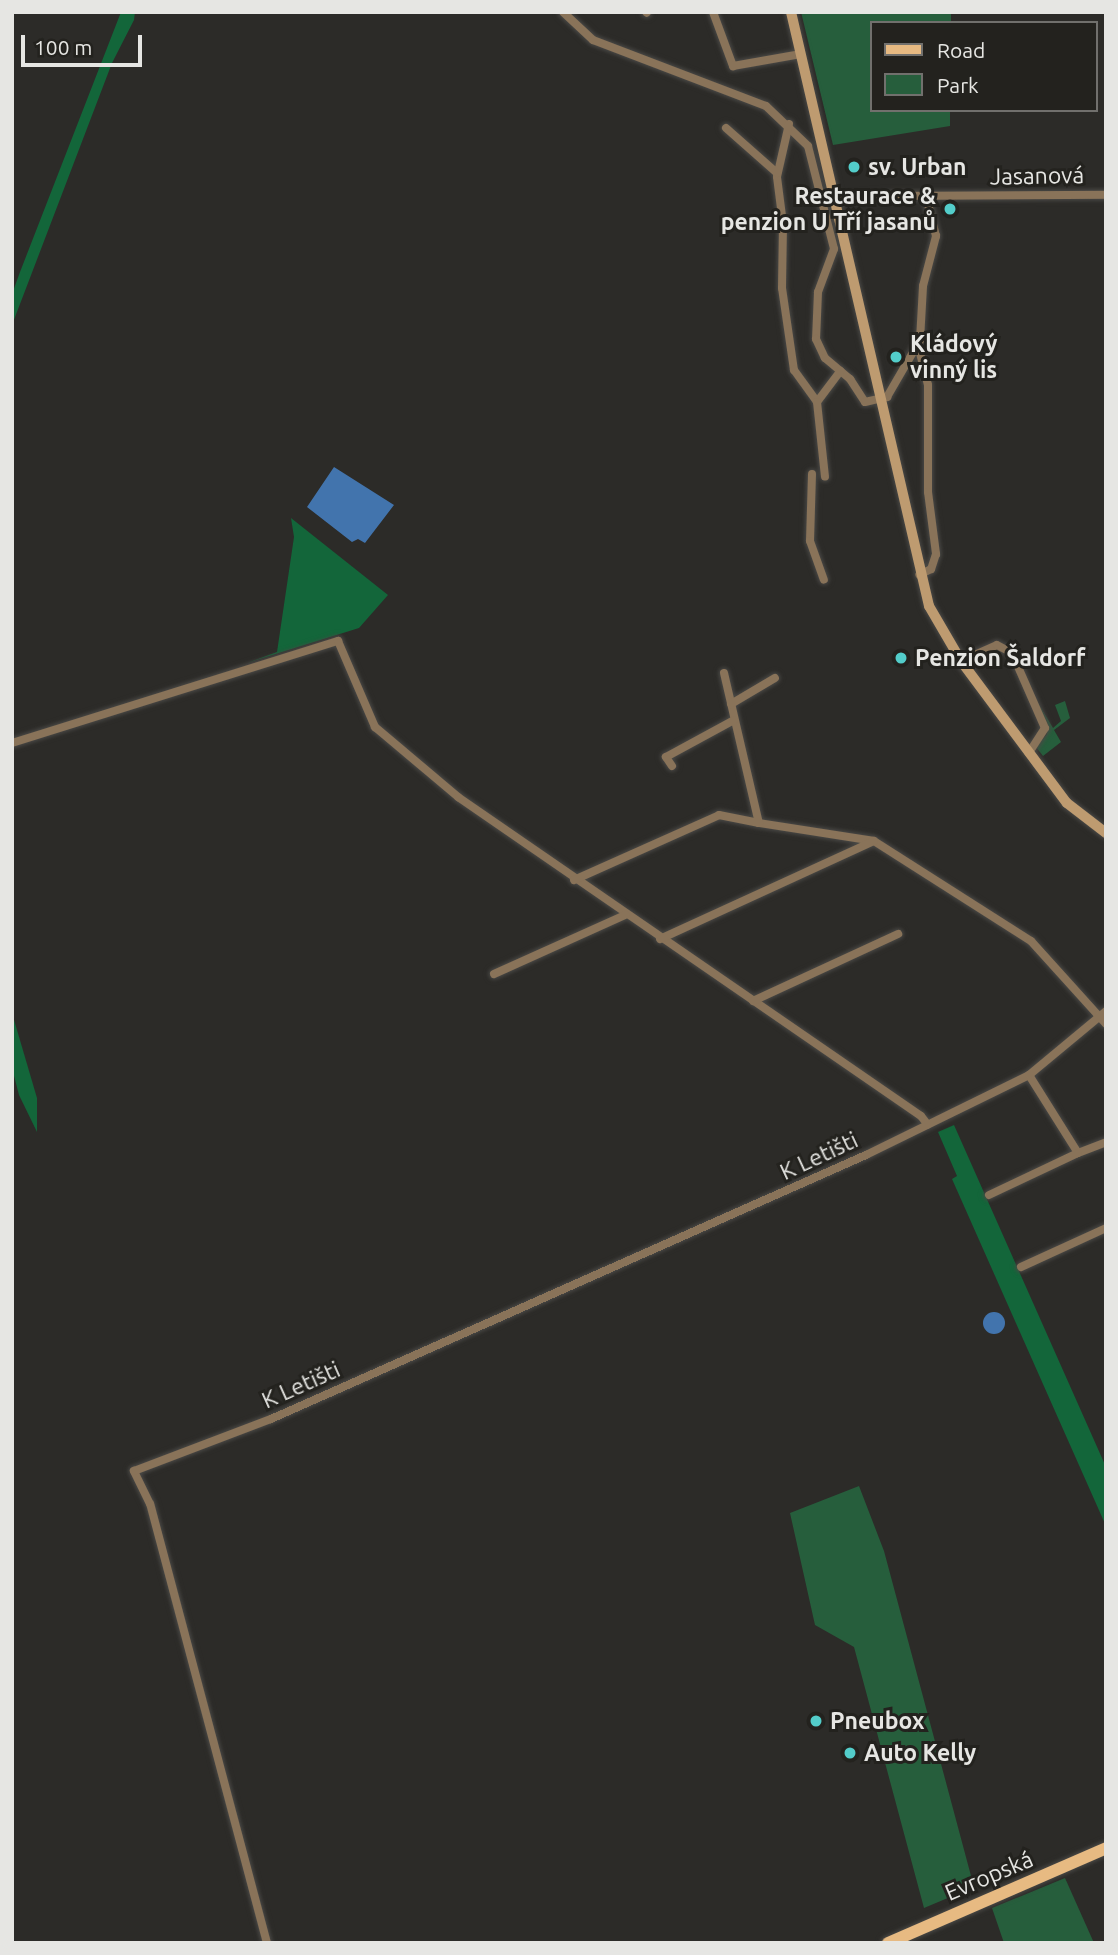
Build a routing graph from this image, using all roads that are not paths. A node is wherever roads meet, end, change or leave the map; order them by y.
1 (563, 12) edge
2 (713, 12) edge
3 (791, 12) edge
4 (801, 54) junction
5 (789, 124) junction
6 (726, 128) dead end
7 (778, 173) junction
8 (1106, 195) edge
9 (926, 196) junction
10 (835, 201) junction
11 (839, 249) junction
12 (918, 345) junction
13 (840, 371) junction
14 (817, 402) junction
15 (880, 402) junction
16 (812, 474) dead end
17 (825, 477) dead end
18 (919, 575) junction
19 (824, 580) dead end
20 (961, 661) junction
21 (724, 673) dead end
22 (775, 678) dead end
23 (731, 704) junction
24 (734, 720) junction
25 (12, 743) edge
26 (1029, 753) junction
27 (672, 766) dead end
28 (759, 822) junction
29 (1106, 832) edge
30 (874, 841) junction
31 (574, 880) junction
32 (625, 915) junction
33 (898, 934) dead end
34 (660, 939) junction
35 (494, 974) dead end
36 (753, 1001) junction
37 (1104, 1017) edge
38 (1030, 1075) junction
39 (928, 1125) junction
40 (1106, 1142) edge
41 (1078, 1153) junction
42 (989, 1195) dead end
43 (1106, 1228) edge
44 (1021, 1267) dead end
45 (1106, 1848) edge
46 (267, 1943) edge
47 (888, 1943) edge

1 - 5 street
2 - 4 street
3 - 4 main road
4 - 10 main road
5 - 7 street
5 - 11 street
6 - 7 street
7 - 14 street
8 - 9 street, Jasanová
9 - 10 street, Jasanová
9 - 12 street
10 - 11 main road
11 - 13 street
11 - 15 main road
12 - 15 street
12 - 18 street
13 - 14 street
13 - 15 street
14 - 17 street
15 - 18 main road
16 - 19 street
18 - 20 main road
20 - 26 main road
20 - 26 street
21 - 23 street
22 - 23 street
23 - 24 street
24 - 27 street
24 - 28 street
25 - 31 street
26 - 29 main road
28 - 30 street
28 - 31 street
30 - 34 street
30 - 37 street
31 - 32 street
32 - 34 street
32 - 35 street
33 - 36 street
34 - 36 street
36 - 39 street
37 - 38 street
38 - 39 street
38 - 41 street
39 - 46 street, K Letišti
40 - 41 street
41 - 42 street
43 - 44 street
45 - 47 main road, Evropská

